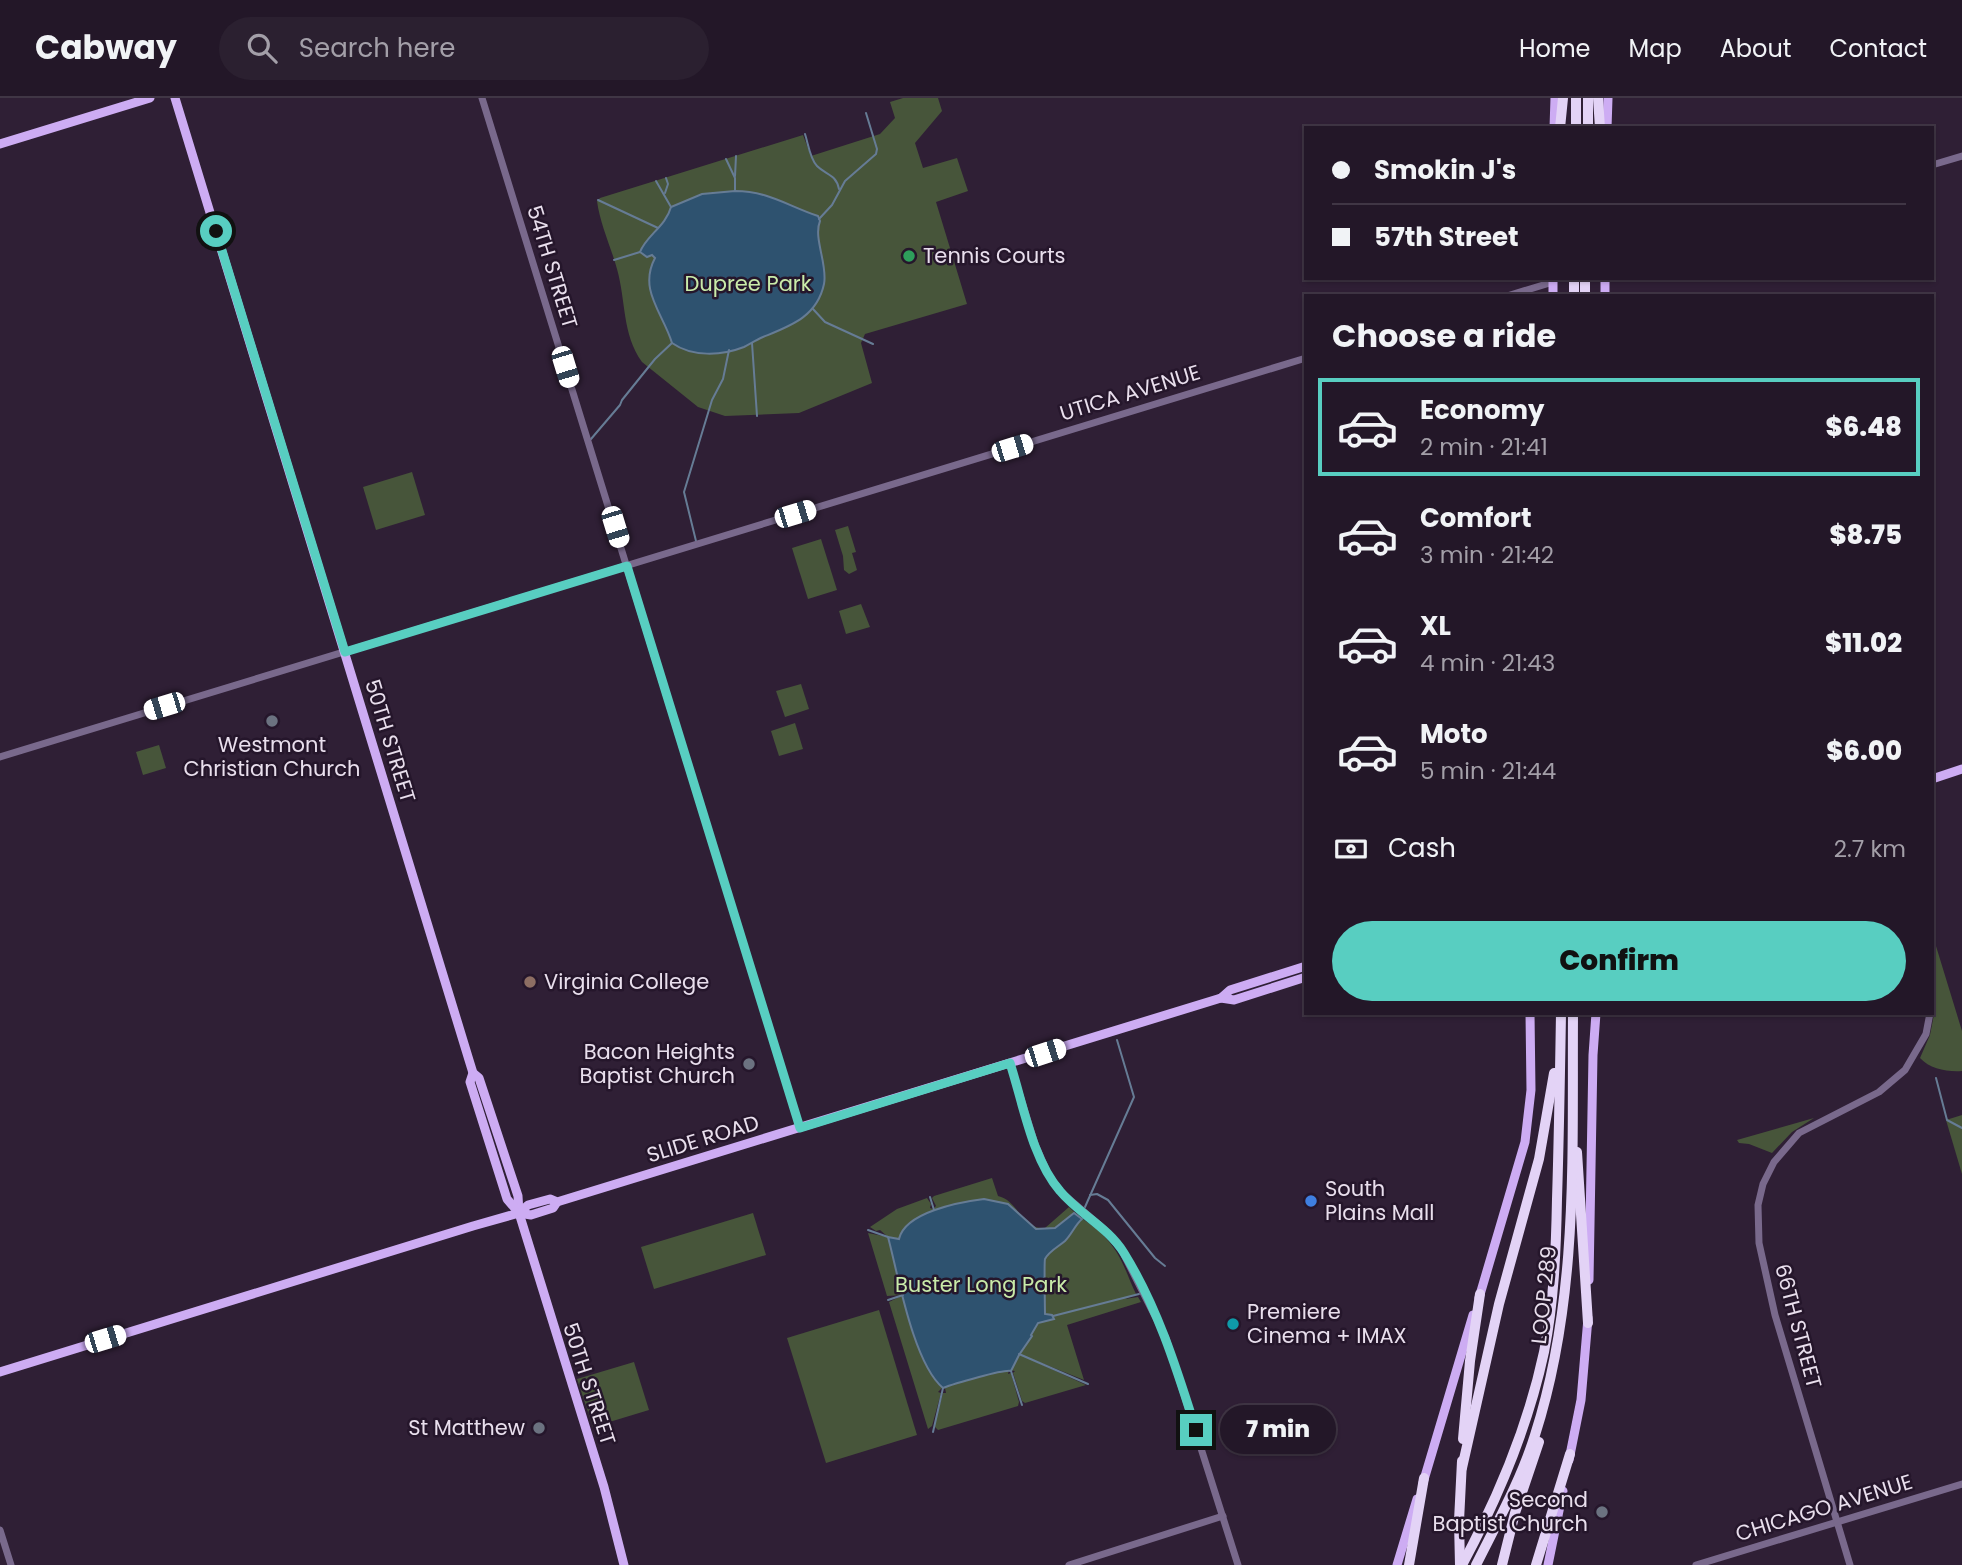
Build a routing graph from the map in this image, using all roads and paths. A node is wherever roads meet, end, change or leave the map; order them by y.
1 (150, 98) edge
2 (175, 98) edge
3 (482, 98) edge
4 (1555, 98) edge
5 (1563, 98) edge
6 (1576, 98) edge
7 (1588, 98) edge
8 (1598, 98) edge
9 (1608, 98) edge
10 (1554, 126) edge
11 (1560, 126) edge
12 (1576, 126) edge
13 (1588, 126) edge
14 (1600, 126) edge
15 (1608, 126) edge
16 (0, 144) edge
17 (1962, 156) edge
18 (1934, 164) edge
19 (1553, 280) edge
20 (1513, 294) edge
21 (1304, 359) edge
22 (627, 566) junction
23 (345, 652) junction
24 (0, 757) edge
25 (1962, 769) edge
26 (1934, 778) edge
27 (1304, 968) edge
28 (1304, 978) edge
29 (1220, 998) junction
30 (1530, 1015) edge
31 (1560, 1015) edge
32 (1560, 1015) edge
33 (1573, 1015) edge
34 (1596, 1015) edge
35 (1930, 1015) edge
36 (1010, 1063) junction
37 (1572, 1103) junction
38 (800, 1128) junction
39 (519, 1213) junction
40 (1480, 1294) junction
41 (1588, 1323) junction
42 (1558, 1349) junction
43 (0, 1372) edge
44 (1570, 1454) junction
45 (1462, 1468) junction
46 (1424, 1478) junction
47 (1962, 1484) edge
48 (1223, 1516) junction
49 (1837, 1522) junction
50 (0, 1530) edge
51 (11, 1565) edge
52 (624, 1565) edge
53 (1069, 1565) edge
54 (1238, 1565) edge
55 (1397, 1565) edge
56 (1409, 1565) edge
57 (1461, 1565) edge
58 (1476, 1565) edge
59 (1502, 1565) edge
60 (1536, 1565) edge
61 (1548, 1565) edge
62 (1696, 1565) edge
63 (1850, 1565) edge

1 - 16 main road
2 - 23 main road, 50TH STREET
3 - 22 street, 54TH STREET
4 - 10 main road
5 - 11 highway
6 - 12 highway
7 - 13 highway
8 - 14 highway
9 - 15 main road
17 - 18 street
19 - 20 street
21 - 22 street, UTICA AVENUE
22 - 23 street, UTICA AVENUE
22 - 38 street, 54TH STREET
23 - 24 street, UTICA AVENUE
23 - 39 main road, 50TH STREET
25 - 26 main road
27 - 29 main road, SLIDE ROAD
28 - 29 main road, SLIDE ROAD
29 - 36 main road, SLIDE ROAD
30 - 40 main road
31 - 45 highway
32 - 57 highway, LOOP 289
33 - 37 highway, LOOP 289
34 - 41 main road
35 - 49 street, 66TH STREET
36 - 38 main road, SLIDE ROAD
36 - 48 street
37 - 41 highway
37 - 42 highway, LOOP 289
38 - 39 main road, SLIDE ROAD
39 - 43 main road, SLIDE ROAD
39 - 52 main road, 50TH STREET
40 - 45 highway
40 - 46 main road
41 - 44 main road
42 - 58 highway, LOOP 289
42 - 59 highway
44 - 60 highway
44 - 61 main road
45 - 57 highway
46 - 55 main road
46 - 56 highway
47 - 49 street, CHICAGO AVENUE
48 - 53 street
48 - 54 street
49 - 62 street, CHICAGO AVENUE
49 - 63 street, 66TH STREET
50 - 51 street

